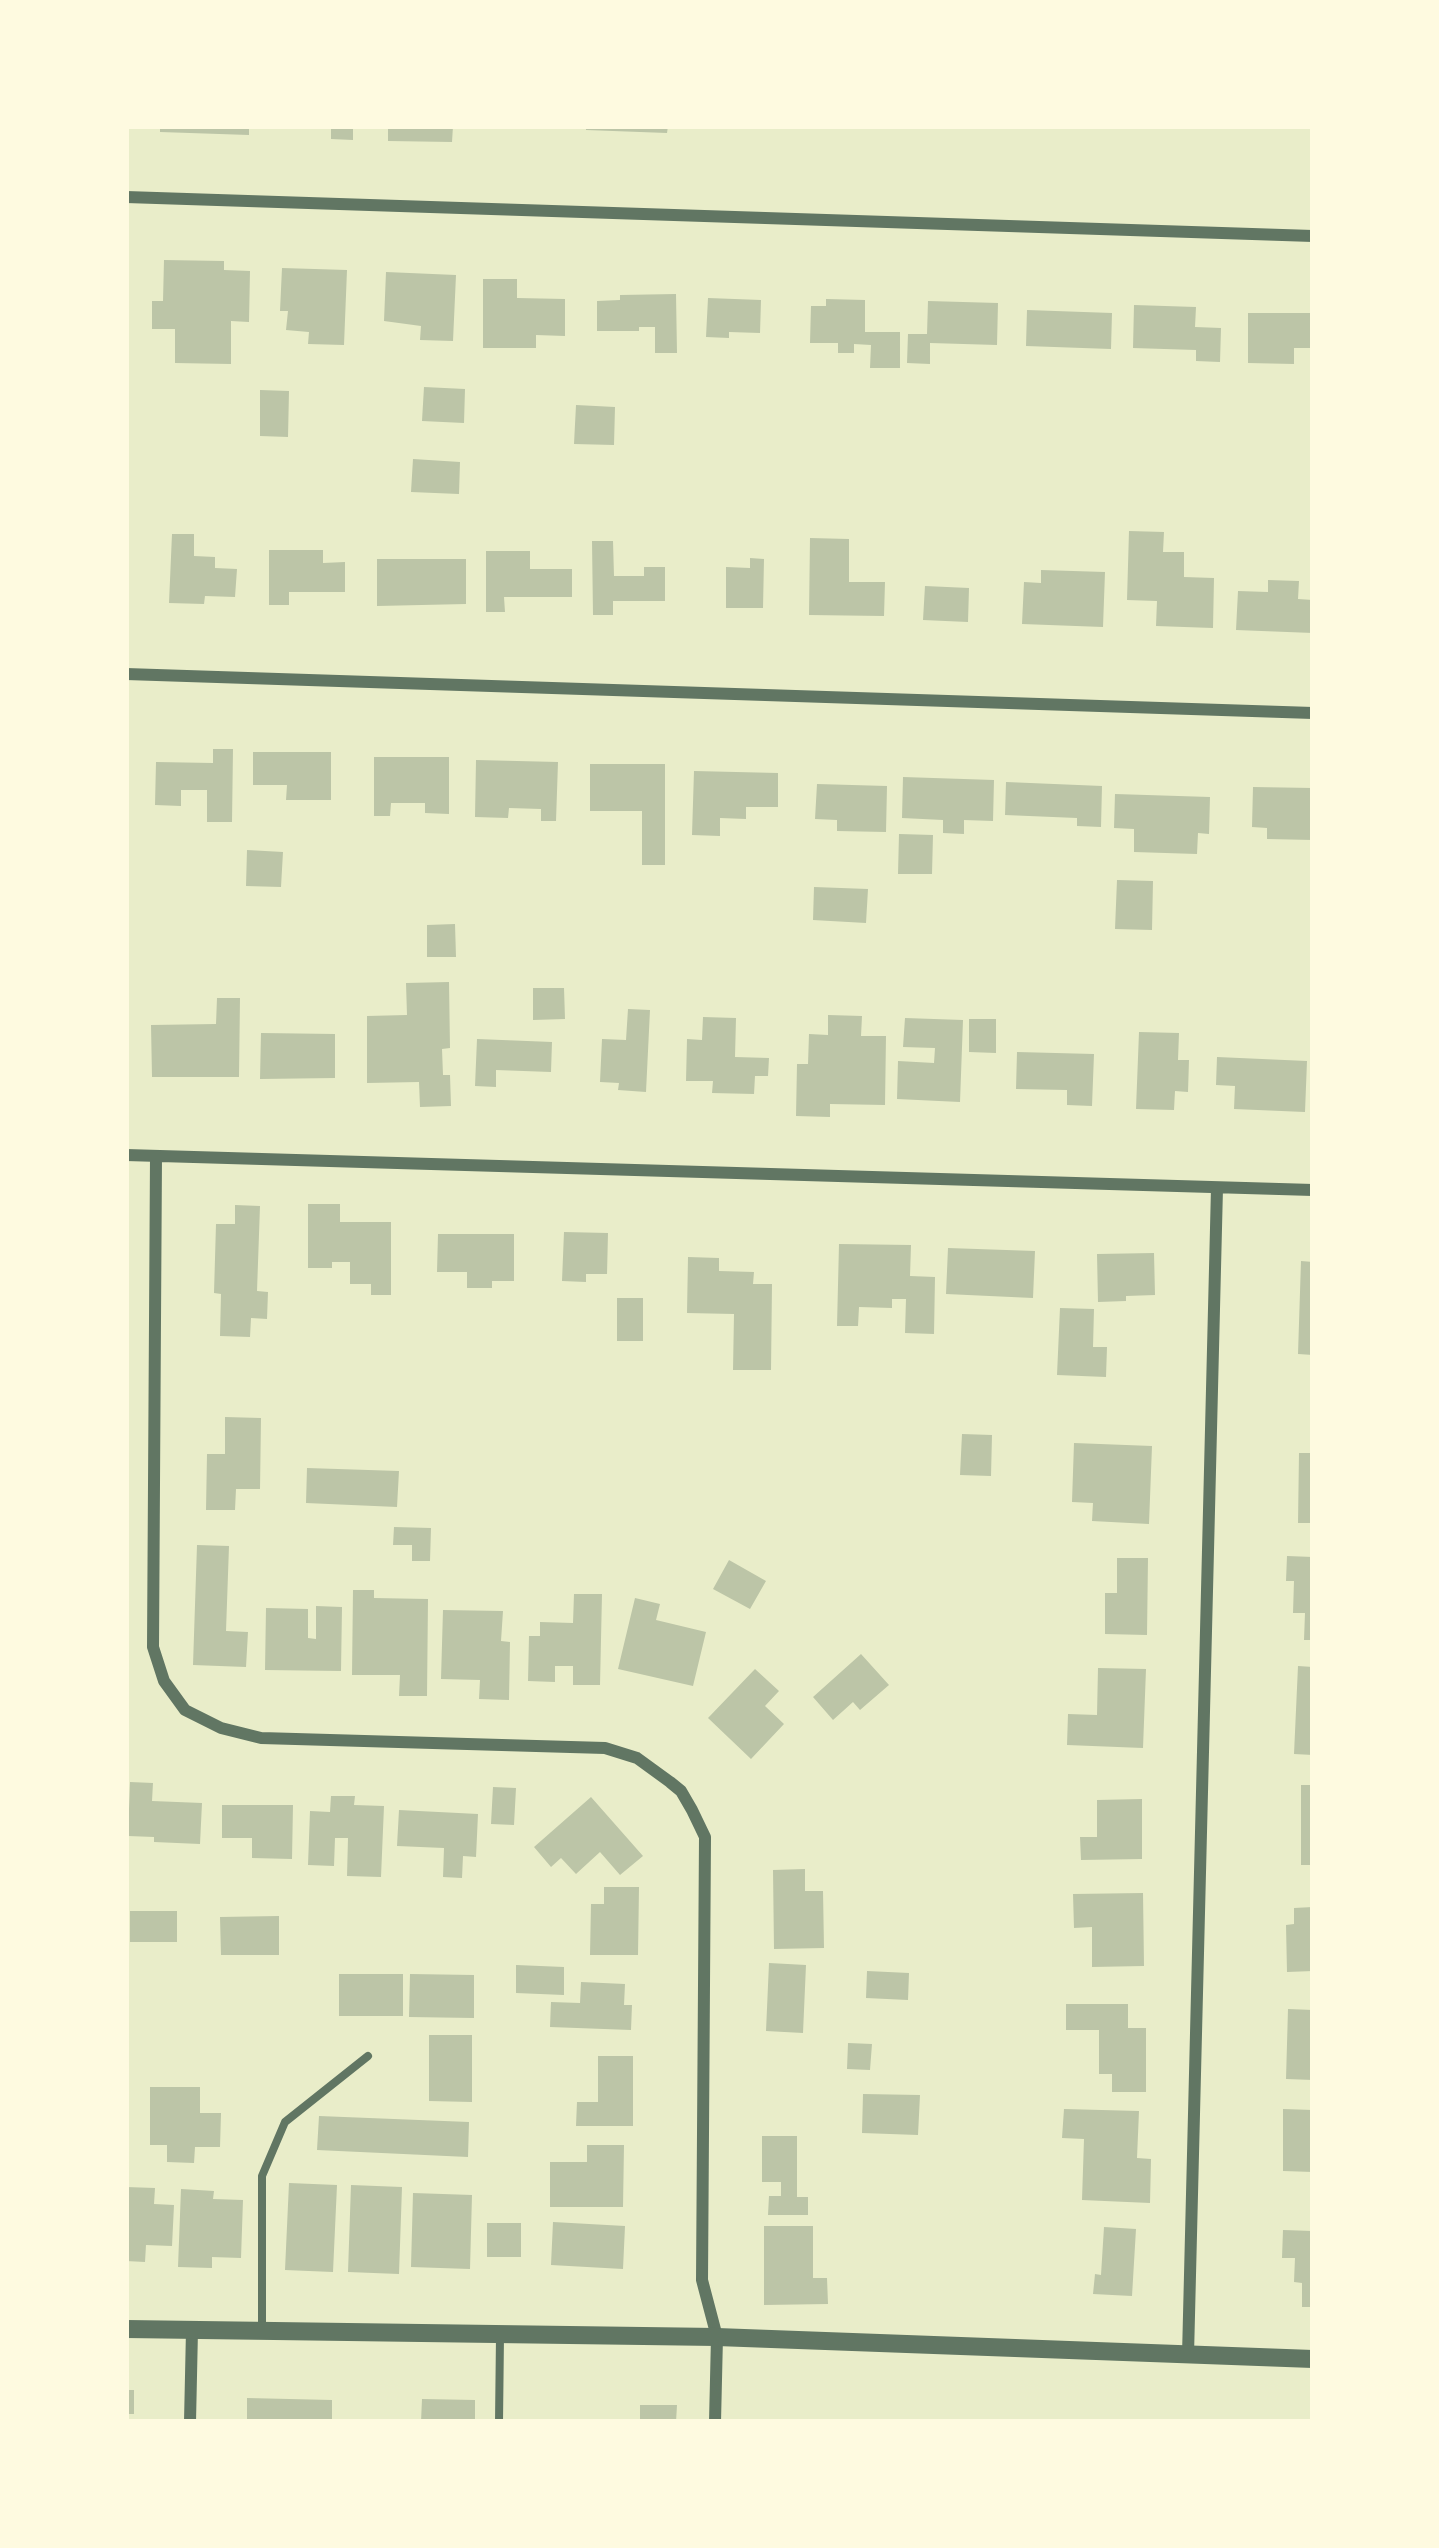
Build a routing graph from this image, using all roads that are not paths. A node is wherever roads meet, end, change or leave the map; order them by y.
1 (126, 197) edge
2 (1313, 236) edge
3 (126, 674) edge
4 (1313, 712) edge
5 (126, 1155) edge
6 (156, 1157) junction
7 (1217, 1188) junction
8 (1313, 1190) edge
9 (368, 2056) dead end
10 (126, 2329) edge
11 (192, 2330) junction
12 (262, 2332) junction
13 (500, 2334) junction
14 (717, 2337) junction
15 (1188, 2355) junction
16 (1313, 2359) edge
17 (190, 2422) edge
18 (499, 2422) edge
19 (715, 2422) edge

1 - 2 street
3 - 4 street
5 - 6 street
6 - 7 street
6 - 14 street
7 - 8 street
7 - 15 street
9 - 12 lane
10 - 11 street
11 - 12 street
11 - 17 street
12 - 13 street
13 - 14 street
13 - 18 lane
14 - 15 street
14 - 19 street
15 - 16 street

